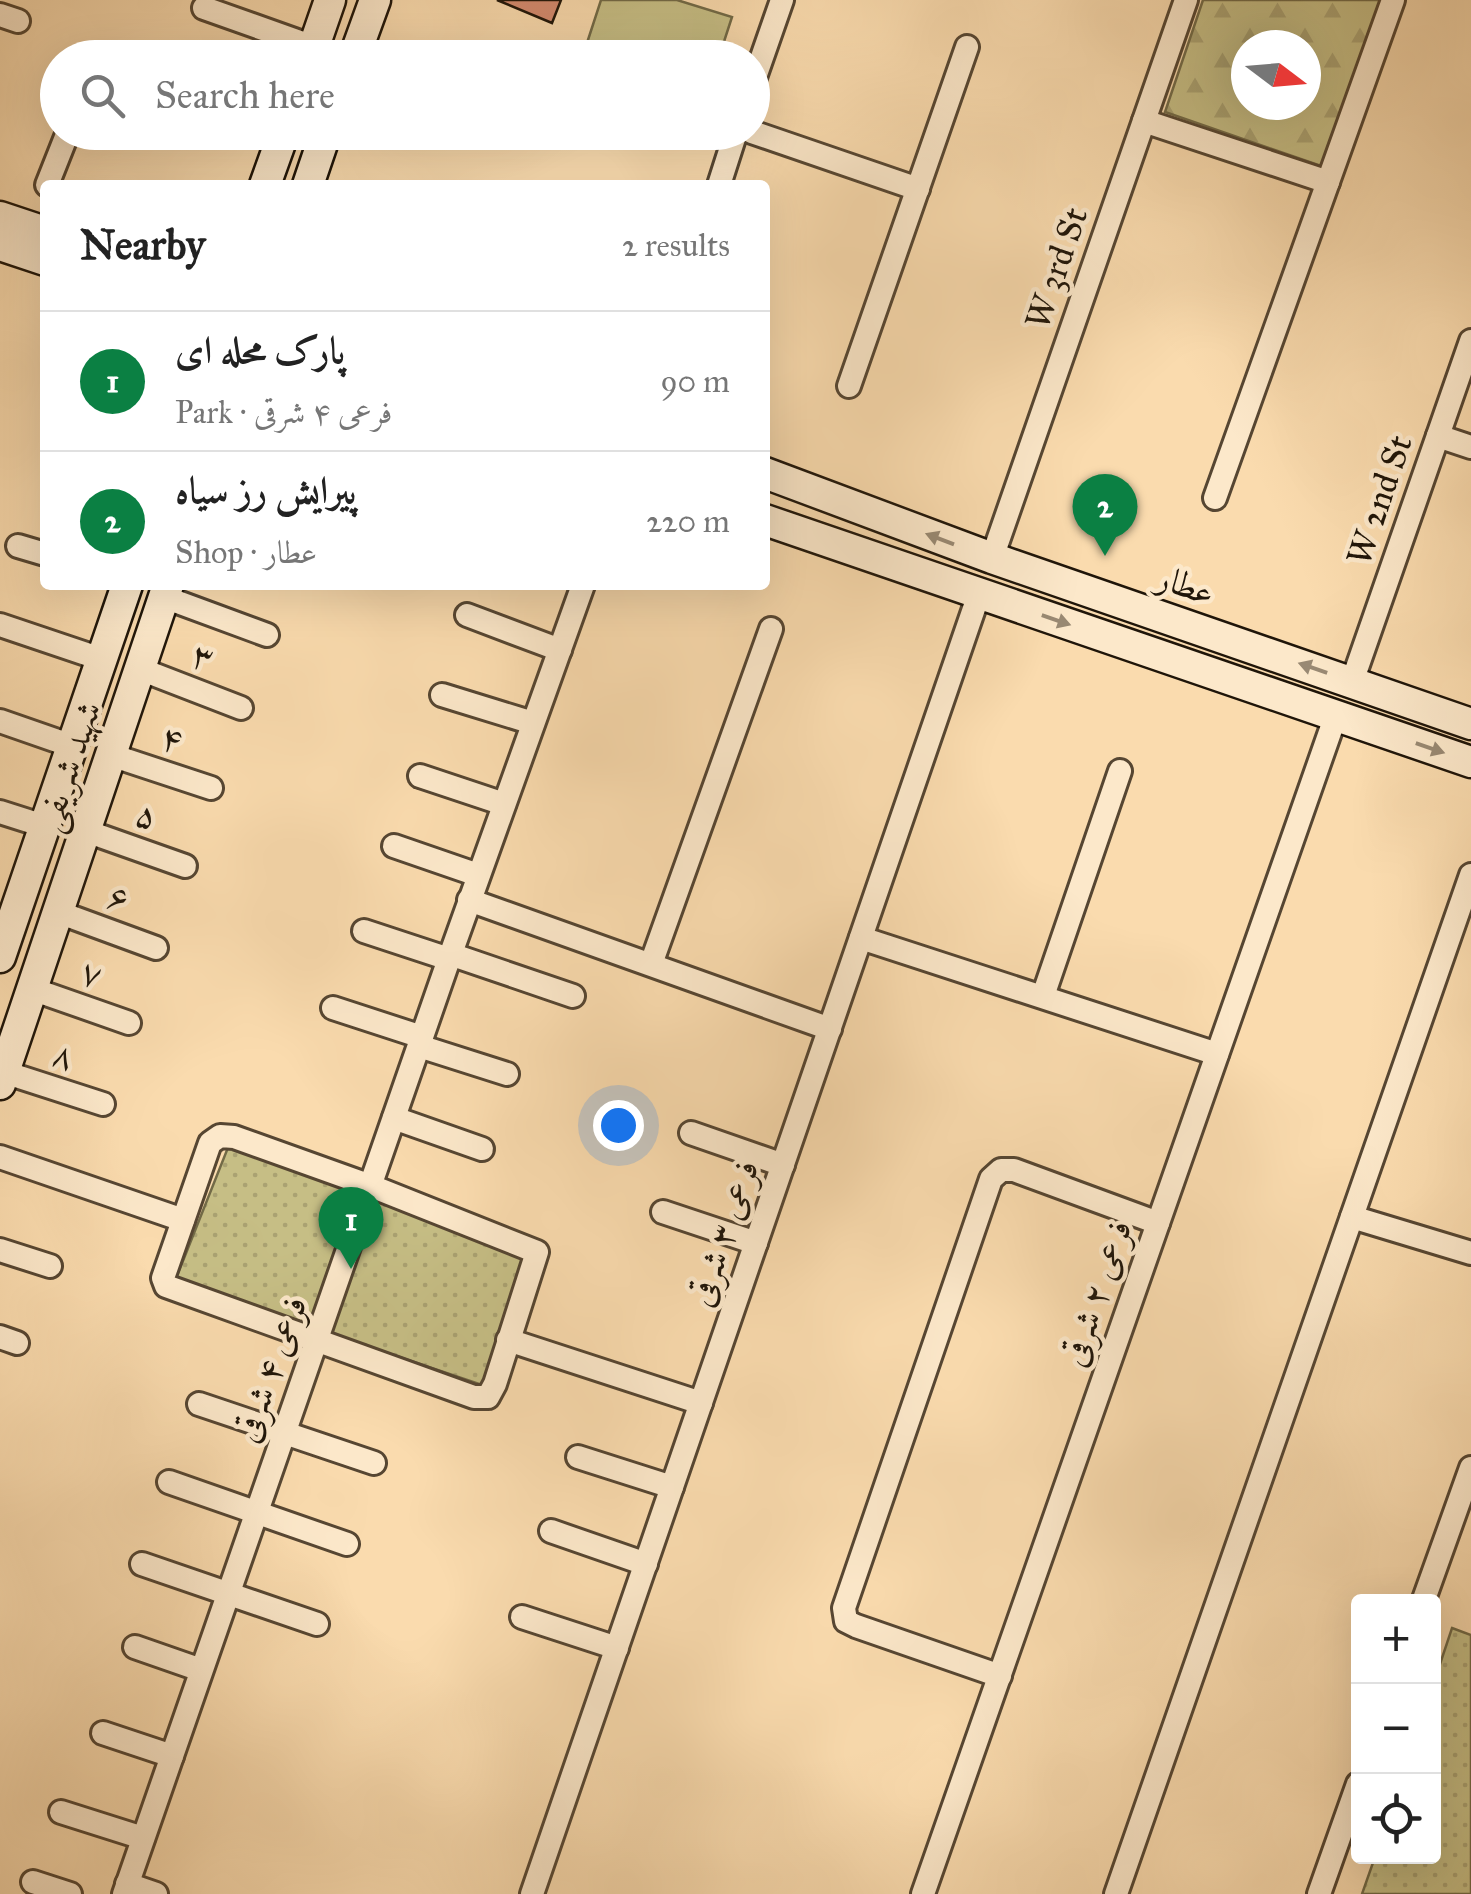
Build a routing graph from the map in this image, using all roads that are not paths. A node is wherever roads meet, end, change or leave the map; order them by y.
1 (330, 0) edge
2 (375, 0) edge
3 (782, 0) edge
4 (1186, 0) edge
5 (1393, 0) edge
6 (204, 8) dead end
7 (283, 40) edge
8 (316, 40) edge
9 (361, 40) edge
10 (768, 40) edge
11 (967, 48) dead end
12 (1144, 121) junction
13 (770, 138) edge
14 (61, 150) edge
15 (278, 150) edge
16 (320, 150) edge
17 (730, 150) edge
18 (49, 180) edge
19 (267, 180) edge
20 (310, 180) edge
21 (721, 180) edge
22 (1328, 182) junction
23 (918, 190) junction
24 (0, 217) edge
25 (37, 230) edge
26 (0, 245) edge
27 (40, 258) edge
28 (1471, 341) edge
29 (849, 386) dead end
30 (1438, 436) junction
31 (1471, 447) edge
32 (770, 475) edge
33 (814, 492) junction
34 (1215, 498) dead end
35 (770, 522) edge
36 (798, 532) junction
37 (18, 546) dead end
38 (40, 553) edge
39 (992, 558) junction
40 (125, 590) edge
41 (581, 590) edge
42 (166, 591) edge
43 (980, 594) junction
44 (467, 615) dead end
45 (0, 625) edge
46 (771, 629) dead end
47 (267, 635) dead end
48 (560, 650) junction
49 (102, 659) junction
50 (140, 669) junction
51 (1352, 682) junction
52 (442, 695) dead end
53 (241, 708) dead end
54 (1336, 715) junction
55 (0, 720) edge
56 (533, 723) junction
57 (1471, 724) edge
58 (72, 746) junction
59 (111, 755) junction
60 (1471, 762) edge
61 (1120, 771) dead end
62 (420, 776) dead end
63 (211, 788) dead end
64 (504, 804) junction
65 (0, 812) edge
66 (44, 826) junction
67 (86, 830) junction
68 (394, 846) dead end
69 (185, 866) dead end
70 (1471, 875) edge
71 (478, 876) junction
72 (470, 900) junction
73 (9, 902) edge
74 (58, 912) junction
75 (364, 931) dead end
76 (861, 938) junction
77 (156, 948) dead end
78 (0, 956) edge
79 (450, 957) junction
80 (651, 964) junction
81 (32, 989) junction
82 (572, 996) dead end
83 (1044, 996) junction
84 (333, 1008) dead end
85 (129, 1023) dead end
86 (830, 1030) junction
87 (420, 1042) junction
88 (1218, 1054) junction
89 (507, 1074) dead end
90 (2, 1078) edge
91 (103, 1104) dead end
92 (394, 1118) junction
93 (691, 1133) dead end
94 (482, 1149) dead end
95 (0, 1158) edge
96 (783, 1165) junction
97 (371, 1186) junction
98 (663, 1212) dead end
99 (1352, 1217) junction
100 (184, 1220) junction
101 (1158, 1223) junction
102 (756, 1243) junction
103 (0, 1250) edge
104 (1471, 1254) edge
105 (50, 1266) dead end
106 (508, 1340) junction
107 (318, 1341) junction
108 (701, 1403) junction
109 (199, 1404) dead end
110 (284, 1433) junction
111 (578, 1457) dead end
112 (374, 1463) dead end
113 (1471, 1468) edge
114 (169, 1482) dead end
115 (672, 1487) junction
116 (256, 1512) junction
117 (551, 1531) dead end
118 (347, 1544) dead end
119 (142, 1564) dead end
120 (646, 1564) junction
121 (228, 1594) junction
122 (1427, 1594) edge
123 (522, 1618) dead end
124 (317, 1624) dead end
125 (135, 1647) dead end
126 (617, 1648) junction
127 (201, 1670) junction
128 (1000, 1676) junction
129 (104, 1733) dead end
130 (172, 1756) junction
131 (1351, 1804) edge
132 (61, 1812) dead end
133 (143, 1838) junction
134 (33, 1882) dead end
135 (126, 1889) edge
136 (70, 1894) edge
137 (156, 1894) edge
138 (532, 1894) edge
139 (924, 1894) edge
140 (1116, 1894) edge
141 (1319, 1894) edge

1 - 8 main road
2 - 9 main road
3 - 10 street
4 - 12 street, W 3rd St
5 - 22 street
6 - 7 street
11 - 23 street
12 - 22 street
12 - 39 street, W 3rd St
13 - 23 street
14 - 18 street
15 - 19 main road
16 - 20 main road
17 - 21 street
22 - 34 street
23 - 29 street
24 - 25 main road
26 - 27 main road
28 - 30 street, W 2nd St
30 - 31 street
30 - 51 street, W 2nd St
32 - 33 main road, عطار
33 - 36 main road
39 -> 33 main road, عطار
35 - 36 main road
36 - 43 main road
37 - 38 street
51 -> 39 main road, عطار
40 - 49 main road, شهید شریفی
41 - 48 street, فرعی ۴ شرقی
42 - 47 street
42 - 50 main road, شهید شریفی
43 -> 54 main road
43 - 76 street, فرعی ۳ شرقی
44 - 48 street
45 - 49 street
46 - 80 street
48 - 56 street, فرعی ۴ شرقی
49 - 58 main road, شهید شریفی
50 - 53 street, ۳
50 - 59 main road, شهید شریفی
51 - 57 main road, عطار
52 - 56 street
54 -> 60 main road
54 - 88 street, فرعی ۲ شرقی
55 - 58 street
56 - 64 street, فرعی ۴ شرقی
58 - 66 main road, شهید شریفی
59 - 63 street, ۴
59 - 67 main road, شهید شریفی
61 - 83 street
62 - 64 street
64 - 71 street, فرعی ۴ شرقی
65 - 66 street
66 - 73 main road, شهید شریفی
67 - 69 street, ۵
67 - 74 main road, شهید شریفی
68 - 71 street
70 - 99 street
71 - 72 street, فرعی ۴ شرقی
72 - 79 street, فرعی ۴ شرقی
72 - 80 street
73 - 78 main road, شهید شریفی
74 - 77 street, ۶
74 - 81 main road, شهید شریفی
75 - 79 street
76 - 83 street
76 - 86 street, فرعی ۳ شرقی
79 - 82 street
79 - 87 street, فرعی ۴ شرقی
80 - 86 street
81 - 85 street, ۷
81 - 90 main road, شهید شریفی
83 - 88 street
84 - 87 street
86 - 96 street, فرعی ۳ شرقی
87 - 89 street
87 - 92 street, فرعی ۴ شرقی
88 - 101 street, فرعی ۲ شرقی
90 - 91 street, ۸
92 - 94 street
92 - 97 street, فرعی ۴ شرقی
93 - 96 street
95 - 100 street
96 - 102 street, فرعی ۳ شرقی
97 - 100 street
97 - 106 street
97 - 107 street, فرعی ۴ شرقی
98 - 102 street
99 - 104 street
99 - 140 street
100 - 107 street
101 - 128 street, فرعی ۲ شرقی
101 - 128 street
102 - 108 street, فرعی ۳ شرقی
103 - 105 street
106 - 107 street
106 - 108 street
107 - 110 street, فرعی ۴ شرقی
108 - 115 street, فرعی ۳ شرقی
109 - 110 street
110 - 112 street
110 - 116 street, فرعی ۴ شرقی
111 - 115 street
113 - 122 street
114 - 116 street
115 - 120 street, فرعی ۳ شرقی
116 - 118 street
116 - 121 street, فرعی ۴ شرقی
117 - 120 street
119 - 121 street
120 - 126 street, فرعی ۳ شرقی
121 - 124 street
121 - 127 street, فرعی ۴ شرقی
123 - 126 street
125 - 127 street
126 - 138 street, فرعی ۳ شرقی
127 - 130 street, فرعی ۴ شرقی
128 - 139 street, فرعی ۲ شرقی
129 - 130 street
130 - 133 street, فرعی ۴ شرقی
131 - 141 street
132 - 133 street
133 - 135 street, فرعی ۴ شرقی
134 - 136 street
135 - 137 street

